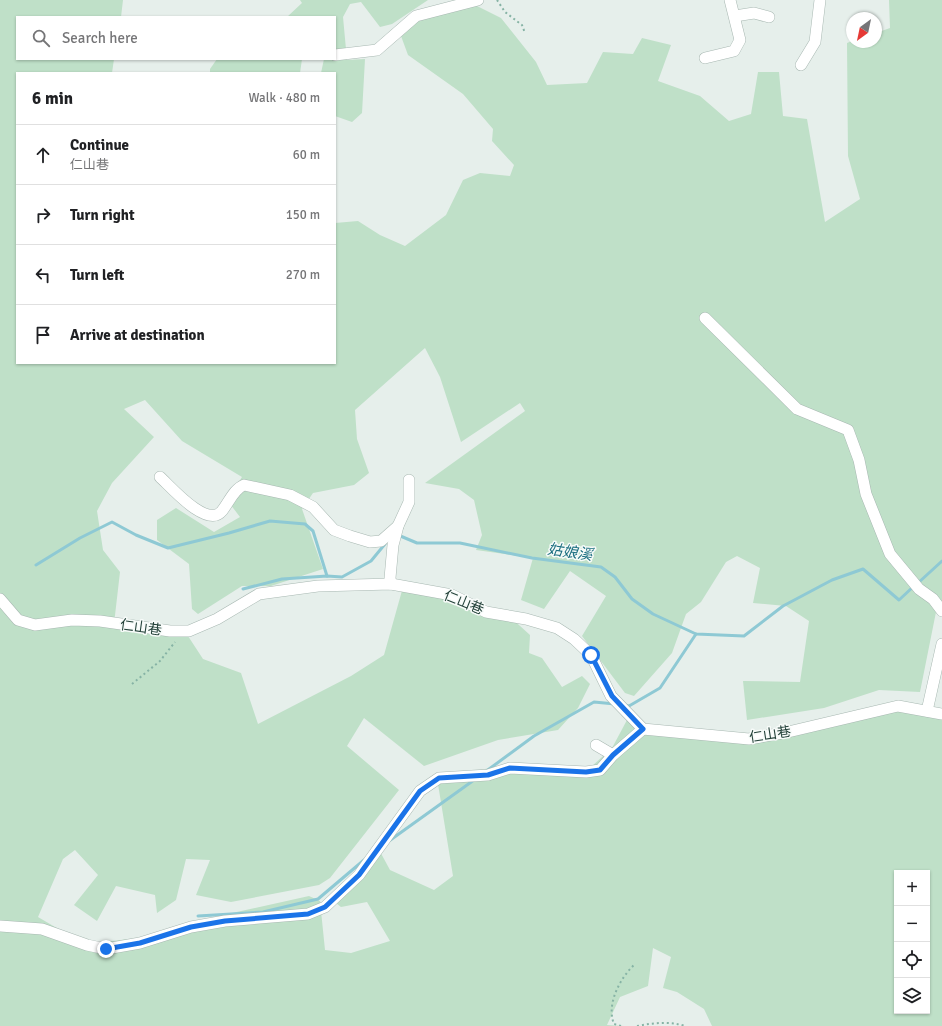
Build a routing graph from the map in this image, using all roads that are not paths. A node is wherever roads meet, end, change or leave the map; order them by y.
1 (478, 0) edge
2 (730, 0) edge
3 (820, 0) edge
4 (735, 16) junction
5 (768, 16) dead end
6 (336, 55) edge
7 (705, 58) dead end
8 (801, 65) dead end
9 (705, 318) dead end
10 (160, 477) dead end
11 (409, 480) dead end
12 (398, 526) junction
13 (391, 584) junction
14 (0, 599) edge
15 (942, 612) edge
16 (942, 644) edge
17 (940, 666) edge
18 (927, 711) junction
19 (942, 714) edge
20 (643, 729) junction
21 (596, 744) dead end
22 (613, 755) junction
23 (0, 926) edge

1 - 6 lane
2 - 4 lane
3 - 8 lane
4 - 5 lane
4 - 7 lane
9 - 15 lane
10 - 12 lane
11 - 12 lane
12 - 13 lane
13 - 14 lane, 仁山巷
13 - 20 lane, 仁山巷
16 - 17 lane
17 - 18 lane
18 - 19 lane, 仁山巷
18 - 20 lane, 仁山巷
20 - 22 lane
21 - 22 lane
22 - 23 lane

